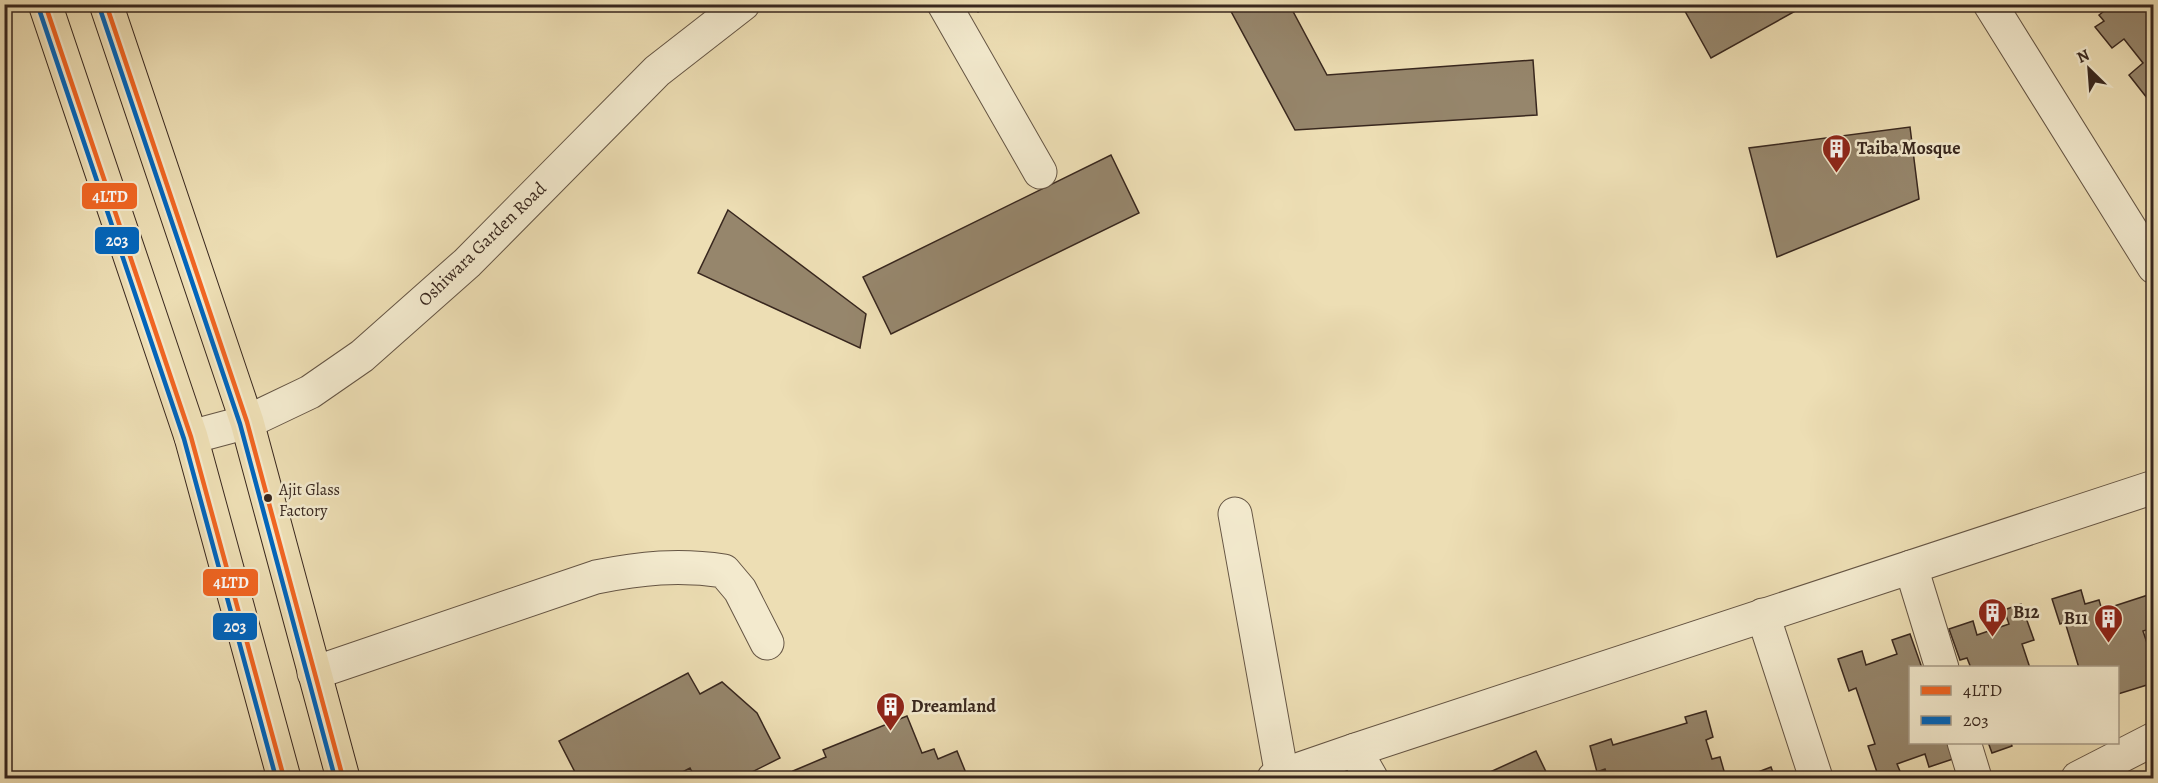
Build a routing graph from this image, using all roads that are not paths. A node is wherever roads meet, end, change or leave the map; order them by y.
1 (45, 4) edge
2 (106, 4) edge
3 (743, 4) edge
4 (944, 4) edge
5 (1990, 4) edge
6 (1040, 172) dead end
7 (2154, 267) edge
8 (247, 422) junction
9 (191, 437) junction
10 (2154, 487) edge
11 (1235, 514) dead end
12 (1911, 567) junction
13 (1763, 615) junction
14 (767, 643) dead end
15 (1940, 666) edge
16 (314, 672) junction
17 (2154, 739) edge
18 (1965, 744) edge
19 (1355, 750) junction
20 (1278, 777) edge
21 (284, 778) edge
22 (343, 778) edge
23 (1371, 778) edge
24 (1816, 778) edge
25 (1975, 778) edge
26 (2078, 778) edge

1 - 9 main road
2 - 8 main road
3 - 8 street, Oshiwara Garden Road
4 - 6 street
5 - 7 street
8 - 9 street, Oshiwara Garden Road
8 - 16 main road
9 - 21 main road
10 - 12 street
11 - 20 street
12 - 13 street
12 - 15 street
13 - 19 street
13 - 24 street
14 - 16 street
16 - 22 main road
17 - 26 street
18 - 25 street
19 - 20 street
19 - 23 street

